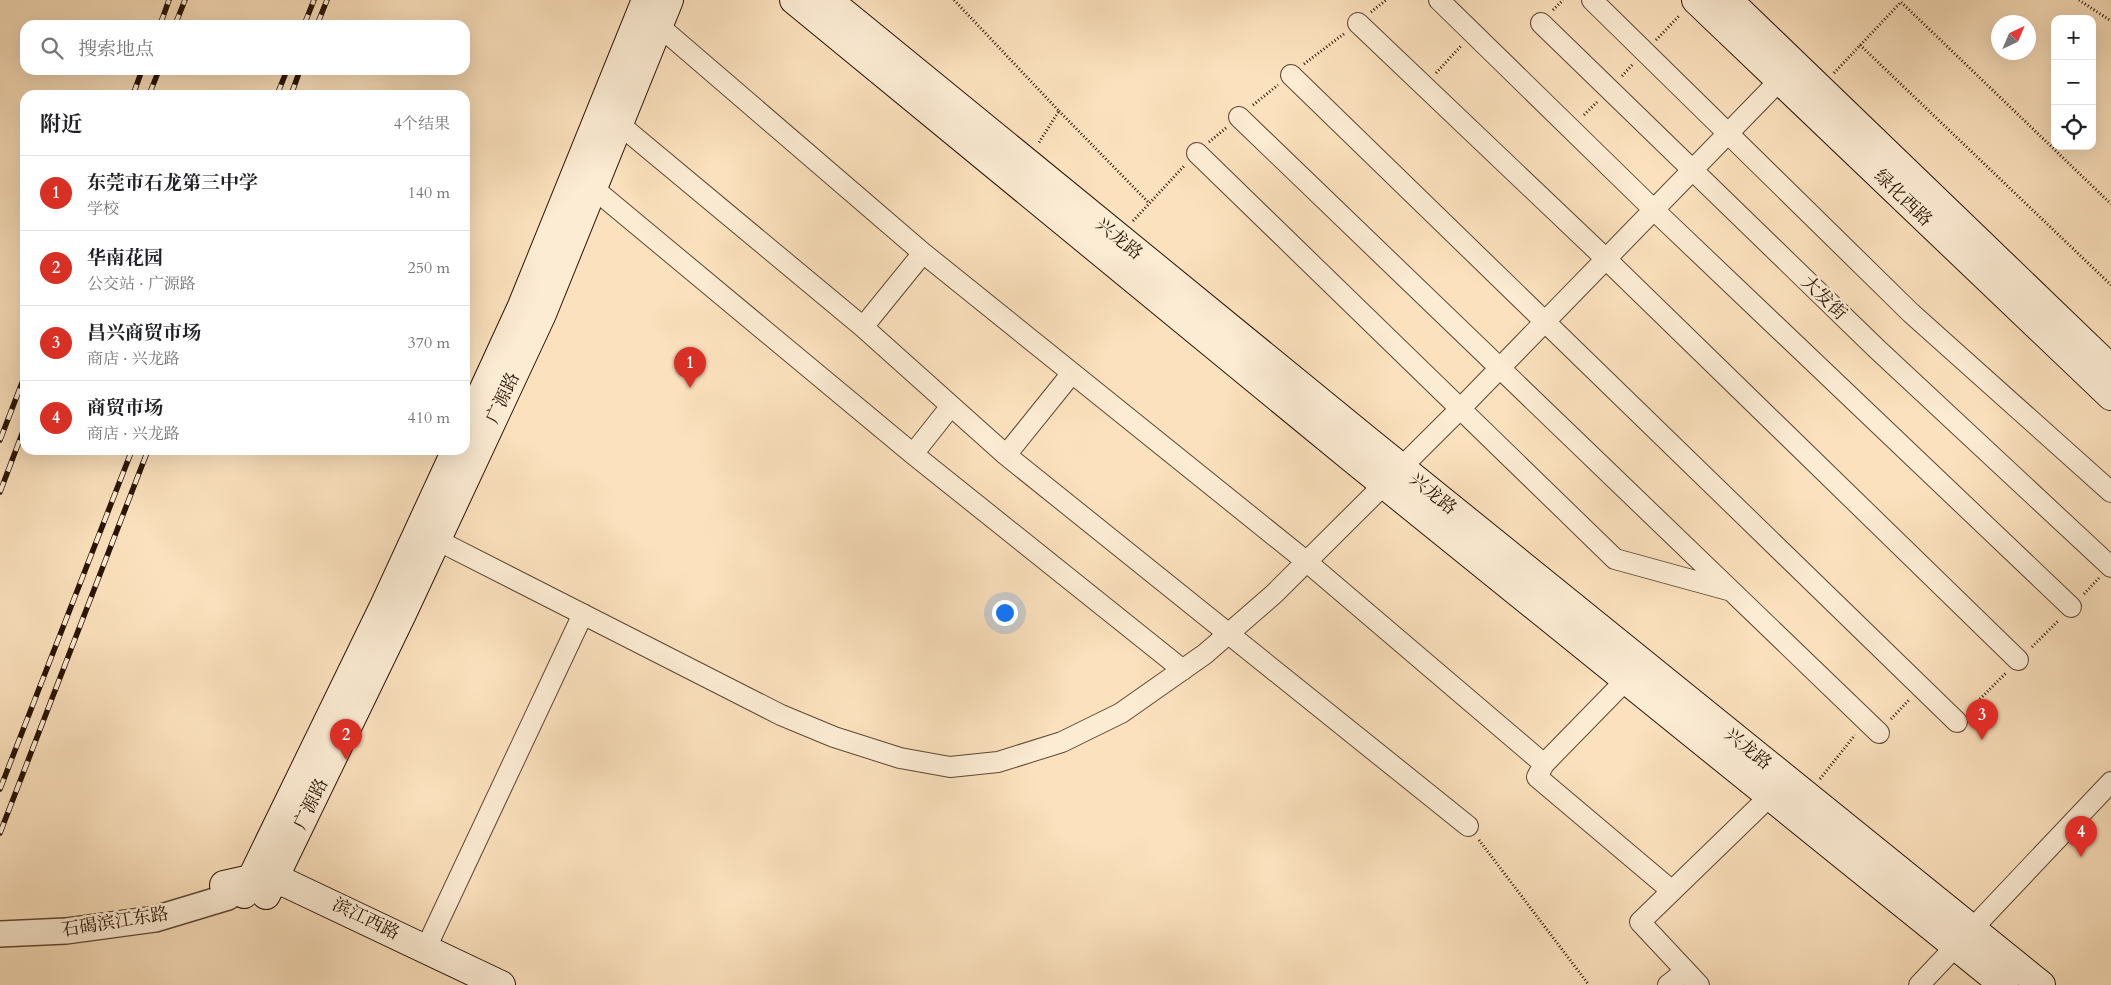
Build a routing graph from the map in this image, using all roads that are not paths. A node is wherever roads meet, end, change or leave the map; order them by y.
1 (646, 0) edge
2 (669, 0) edge
3 (794, 0) edge
4 (828, 0) edge
5 (1439, 0) edge
6 (1592, 0) edge
7 (1696, 0) edge
8 (1728, 0) edge
9 (1358, 23) dead end
10 (1541, 23) dead end
11 (659, 26) junction
12 (1291, 75) dead end
13 (1780, 80) junction
14 (1239, 117) dead end
15 (619, 124) junction
16 (1729, 134) junction
17 (1196, 153) dead end
18 (1693, 171) junction
19 (594, 188) junction
20 (1654, 210) junction
21 (923, 253) junction
22 (1605, 258) junction
23 (1545, 321) junction
24 (863, 327) junction
25 (1500, 368) junction
26 (2111, 369) edge
27 (1072, 373) junction
28 (2111, 396) edge
29 (951, 406) junction
30 (1460, 410) junction
31 (470, 419) edge
32 (913, 454) junction
33 (454, 455) edge
34 (1006, 455) junction
35 (1392, 475) junction
36 (2111, 492) edge
37 (436, 540) junction
38 (1307, 562) junction
39 (2111, 567) edge
40 (1731, 590) junction
41 (2071, 607) road end
42 (583, 614) junction
43 (1229, 634) junction
44 (2018, 660) road end
45 (1182, 670) junction
46 (1626, 680) junction
47 (1957, 722) road end
48 (1873, 727) road end
49 (1544, 764) junction
50 (2111, 782) edge
51 (1770, 796) junction
52 (1468, 826) road end
53 (248, 888) junction
54 (1672, 891) junction
55 (0, 922) edge
56 (0, 934) edge
57 (1962, 937) junction
58 (426, 948) junction
59 (1692, 978) edge
60 (463, 985) edge
61 (501, 985) edge
62 (1668, 985) edge
63 (1919, 985) edge
64 (2004, 985) edge
65 (2041, 985) edge

1 - 31 main road, 广源路
2 - 11 main road, 广源路
3 - 35 main road, 兴龙路
4 - 35 main road, 兴龙路
5 - 20 street
6 - 16 street
7 - 13 main road, 绿化西路
8 - 26 main road, 绿化西路
9 - 22 street
10 - 18 street, 大发街
11 - 15 main road, 广源路
11 - 21 street
12 - 23 street
13 - 16 street
13 - 28 main road, 绿化西路
14 - 25 street
15 - 19 main road, 广源路
15 - 24 street
16 - 18 street
16 - 36 street
17 - 30 street
18 - 20 street
18 - 39 street, 大发街
19 - 32 street
19 - 37 main road, 广源路
20 - 22 street
20 - 41 street
21 - 24 street
21 - 27 street
22 - 23 street
22 - 44 street
23 - 25 street
23 - 47 street
24 - 29 street
25 - 30 street
25 - 40 street
27 - 34 street
27 - 38 street
29 - 32 street
29 - 34 street
30 - 35 street
30 - 40 street
32 - 45 street
33 - 53 main road, 广源路
34 - 43 street
35 - 38 street
35 - 46 main road, 兴龙路
35 - 57 main road, 兴龙路
37 - 42 street
37 - 53 main road, 广源路
38 - 43 street
38 - 49 street
40 - 48 street
42 - 45 street
42 - 58 street
43 - 45 street
43 - 52 street
46 - 49 street
46 - 51 main road, 兴龙路
49 - 54 street
50 - 57 street
51 - 54 street
51 - 57 main road, 兴龙路
53 - 55 street, 石碣滨江东路
53 - 56 street, 石碣滨江东路
53 - 58 main road, 滨江西路
53 - 60 main road, 滨江西路
54 - 59 street
57 - 63 street
57 - 64 main road, 兴龙路
57 - 65 main road, 兴龙路
58 - 61 main road, 滨江西路
59 - 62 street

